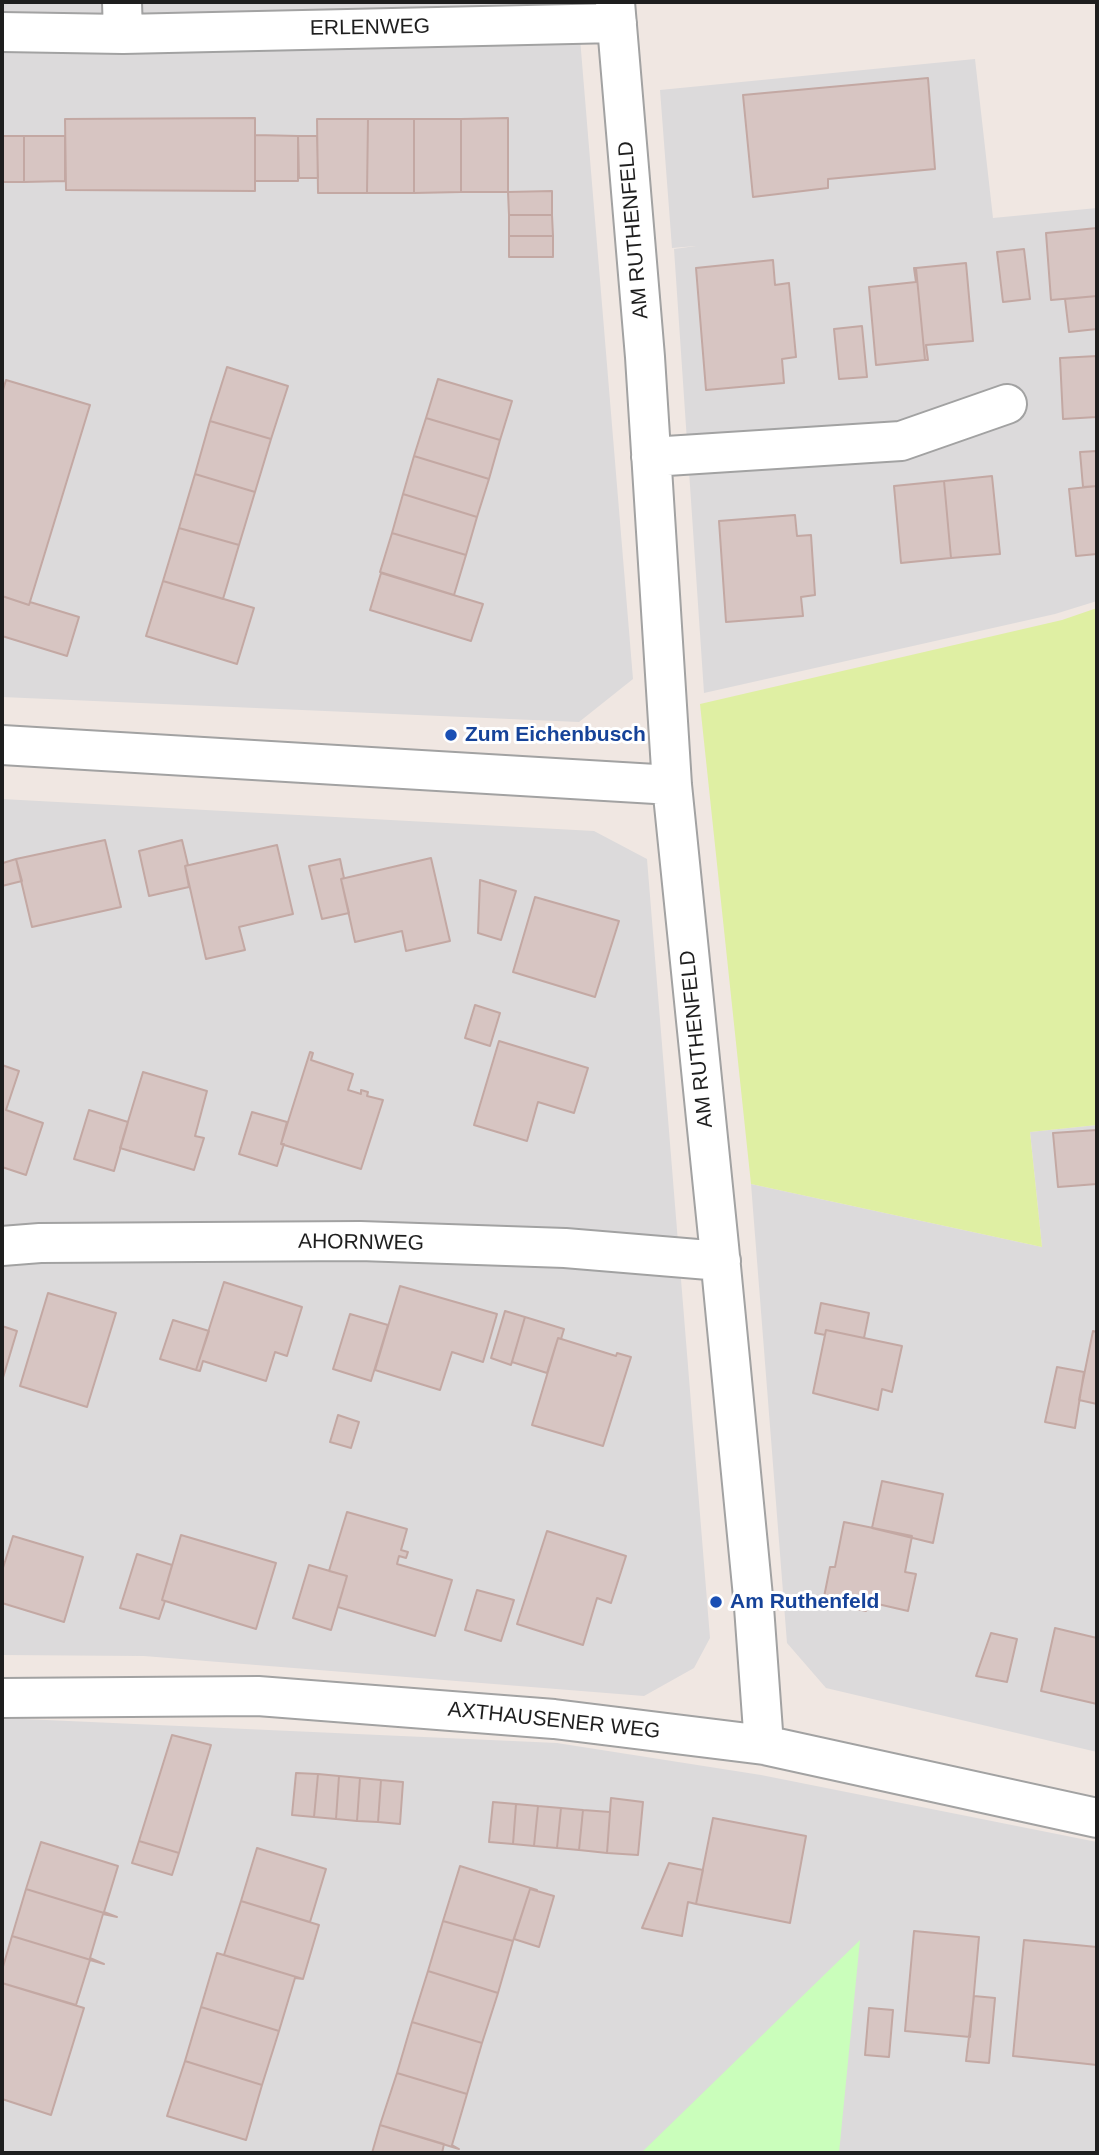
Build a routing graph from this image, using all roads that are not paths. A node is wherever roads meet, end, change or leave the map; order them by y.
1 (616, 12) edge
2 (123, 18) edge
3 (2, 32) edge
4 (1007, 404) dead end
5 (651, 457) junction
6 (2, 745) edge
7 (672, 785) junction
8 (2, 1246) edge
9 (721, 1261) junction
10 (2, 1698) edge
11 (764, 1745) junction
12 (1097, 1818) edge

1 - 2 street, ERLENWEG
1 - 5 street, AM RUTHENFELD
2 - 3 street, ERLENWEG
4 - 5 street
5 - 7 street, AM RUTHENFELD
6 - 7 street
7 - 9 street, AM RUTHENFELD
8 - 9 street, AHORNWEG
9 - 11 street, AM RUTHENFELD
10 - 11 street, AXTHAUSENER WEG
11 - 12 street, AXTHAUSENER WEG

